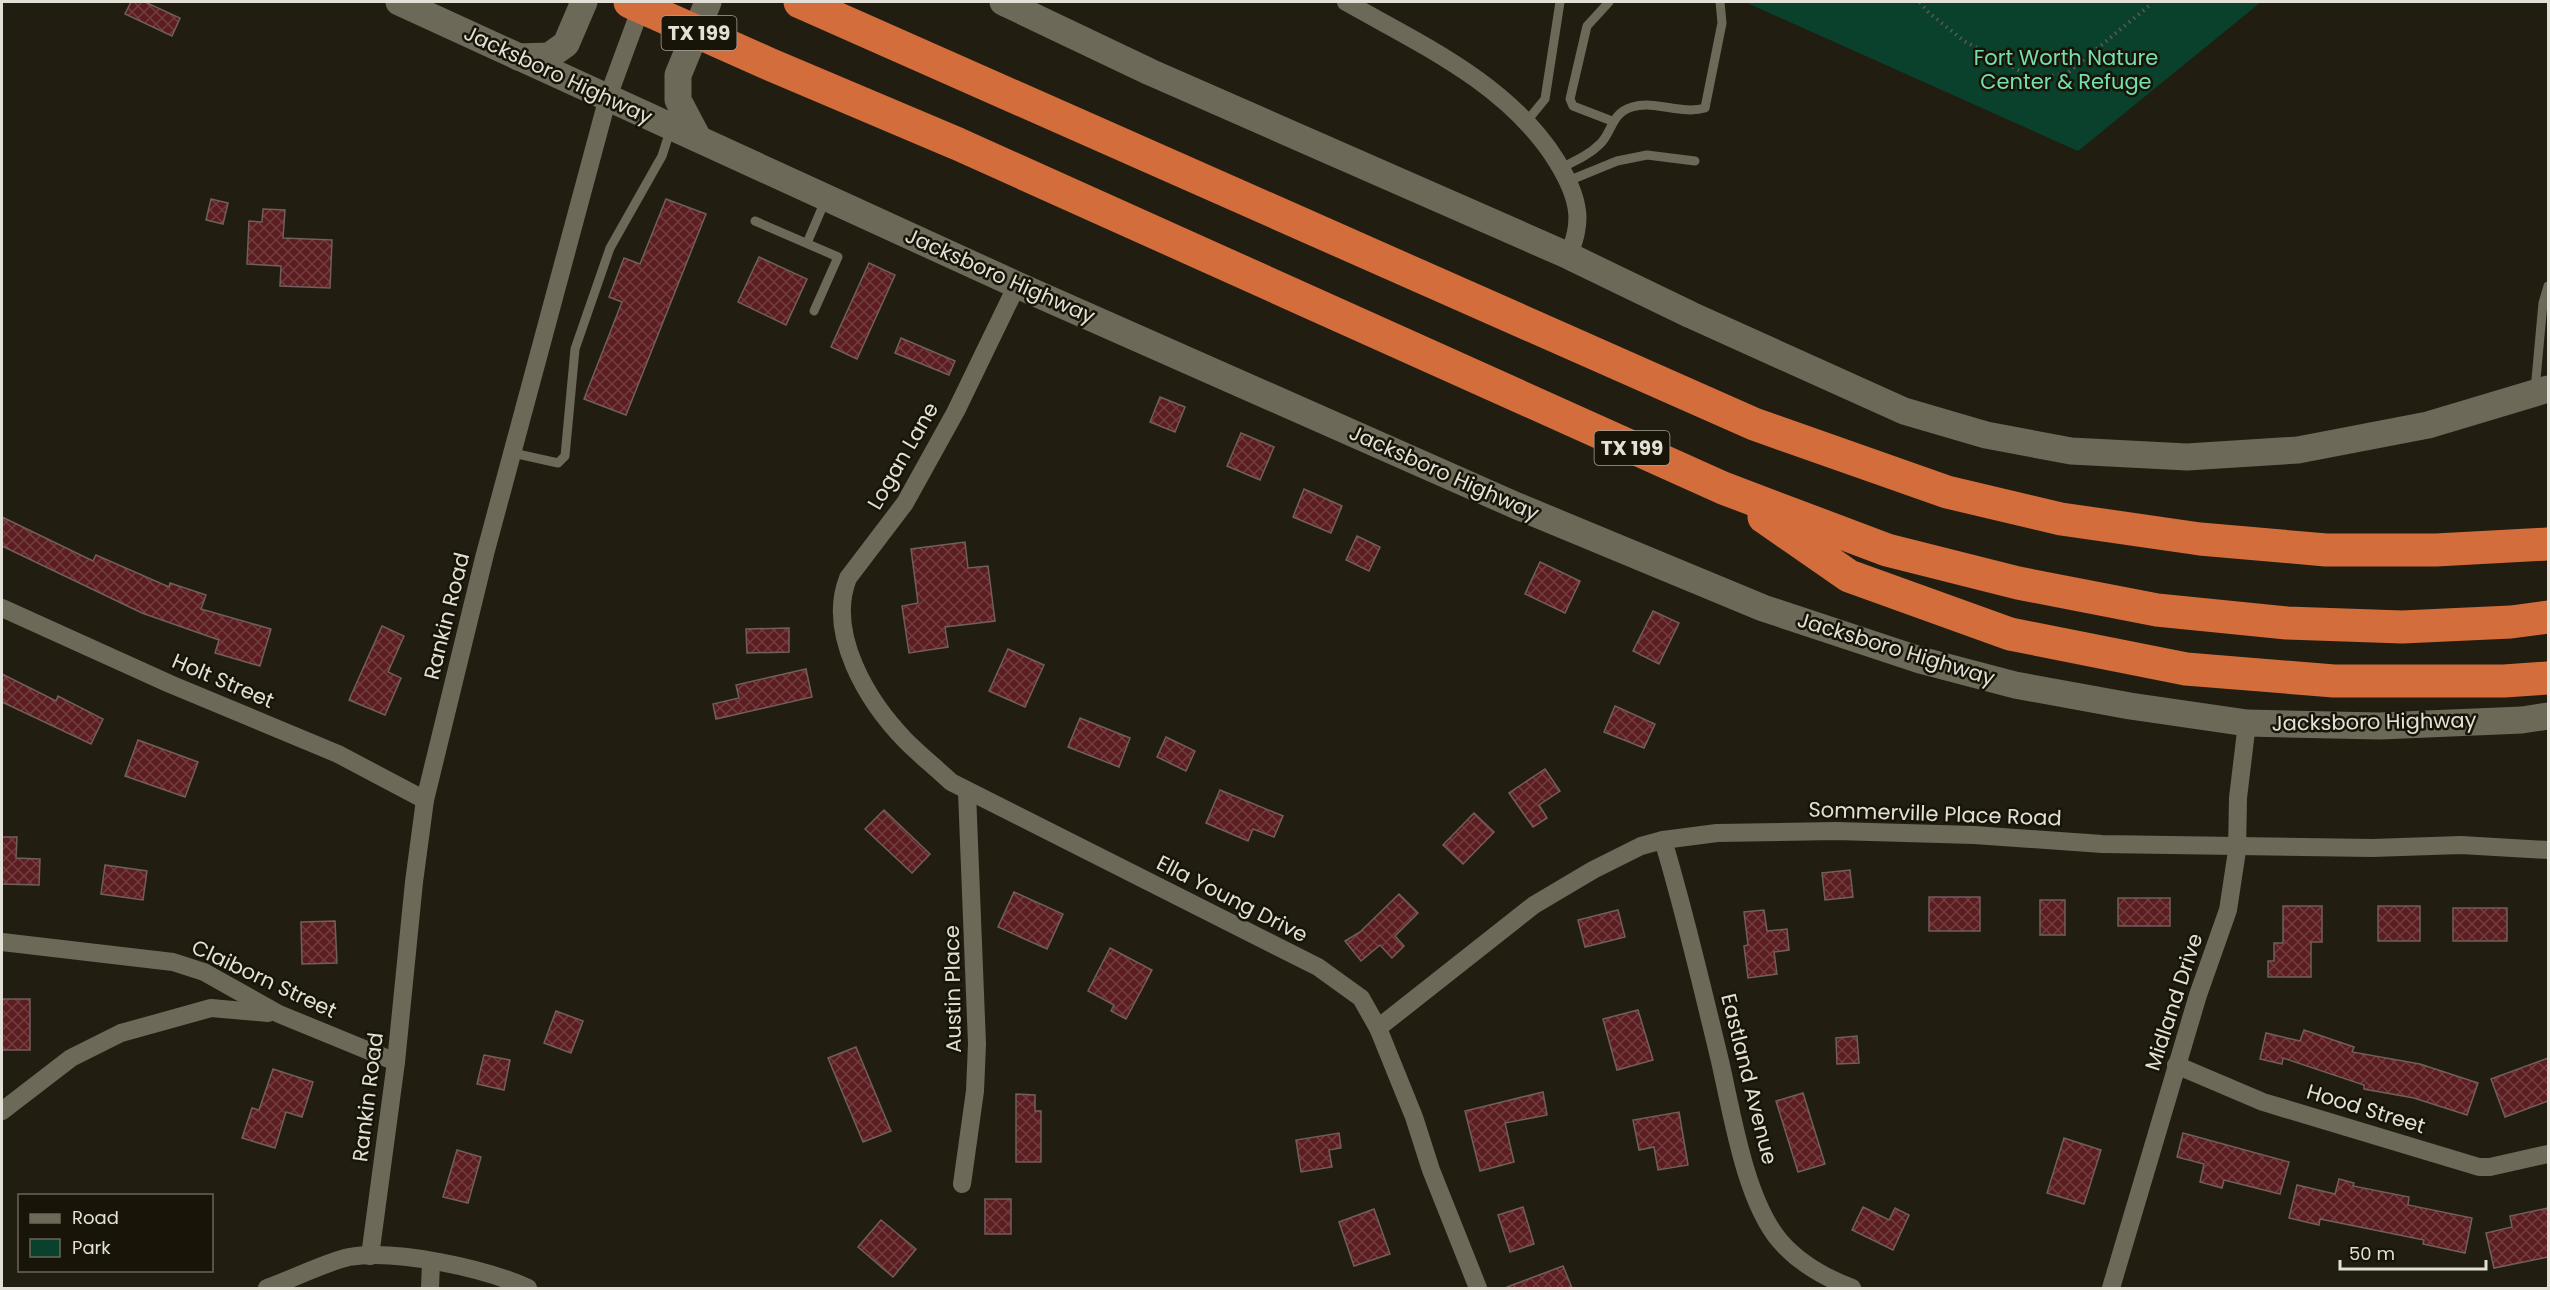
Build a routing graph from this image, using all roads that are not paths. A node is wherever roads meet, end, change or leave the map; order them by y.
1 (399, 2) edge
2 (585, 2) edge
3 (630, 2) edge
4 (643, 2) edge
5 (708, 2) edge
6 (800, 2) edge
7 (1003, 2) edge
8 (1346, 2) edge
9 (1560, 2) edge
10 (1609, 2) edge
11 (1719, 2) edge
12 (517, 57) junction
13 (608, 97) junction
14 (1527, 121) junction
15 (1612, 121) junction
16 (672, 127) junction
17 (698, 138) junction
18 (1695, 161) dead end
19 (1564, 175) junction
20 (826, 198) junction
21 (755, 221) dead end
22 (807, 243) junction
23 (1569, 256) junction
24 (1017, 285) junction
25 (2548, 286) edge
26 (814, 310) dead end
27 (2542, 391) edge
28 (513, 453) junction
29 (1723, 488) junction
30 (2548, 544) edge
31 (2, 609) edge
32 (2548, 617) edge
33 (848, 649) joint
34 (2548, 678) edge
35 (2548, 716) edge
36 (2247, 723) junction
37 (968, 792) junction
38 (425, 800) junction
39 (1663, 840) junction
40 (2237, 845) junction
41 (2548, 850) edge
42 (2, 942) edge
43 (279, 1014) junction
44 (1378, 1028) junction
45 (396, 1062) junction
46 (2176, 1065) junction
47 (2, 1111) edge
48 (2548, 1154) edge
49 (962, 1184) dead end
50 (370, 1256) junction
51 (431, 1262) junction
52 (267, 1288) edge
53 (430, 1288) edge
54 (528, 1288) edge
55 (1478, 1288) edge
56 (1852, 1288) edge
57 (2111, 1288) edge

1 - 12 main road, Jacksboro Highway
2 - 12 main road
3 - 29 highway, TX 199
4 - 13 street, Rankin Road
5 - 17 main road
6 - 30 highway
7 - 23 main road
8 - 14 street
9 - 14 lane
10 - 15 lane
11 - 15 lane
12 - 13 main road, Jacksboro Highway
13 - 16 main road, Jacksboro Highway
13 - 28 street, Rankin Road
14 - 19 street
15 - 19 lane
16 - 17 main road, Jacksboro Highway
16 - 28 lane
17 - 20 main road, Jacksboro Highway
18 - 19 lane
19 - 23 street
20 - 22 lane
20 - 24 main road, Jacksboro Highway
21 - 22 lane
22 - 26 lane
23 - 27 main road
24 - 33 street, Logan Lane
24 - 36 main road, Jacksboro Highway
25 - 27 lane
28 - 38 street, Rankin Road
29 - 32 highway, TX 199
29 - 34 highway
31 - 38 street, Holt Street
33 - 37 street, Ella Young Drive
35 - 36 main road, Jacksboro Highway
36 - 40 street, Midland Drive
37 - 44 street, Ella Young Drive
37 - 49 street, Austin Place
38 - 45 street, Rankin Road
39 - 40 street, Sommerville Place Road
39 - 44 street, Sommerville Place Road
39 - 56 street, Eastland Avenue
40 - 41 street, Sommerville Place Road
40 - 46 street, Midland Drive
42 - 43 street, Claiborn Street
43 - 45 street, Claiborn Street
43 - 47 street
44 - 55 street, Ella Young Drive
45 - 50 street, Rankin Road
46 - 48 street, Hood Street
46 - 57 street, Midland Drive
50 - 51 street
50 - 52 street
51 - 53 street
51 - 54 street

